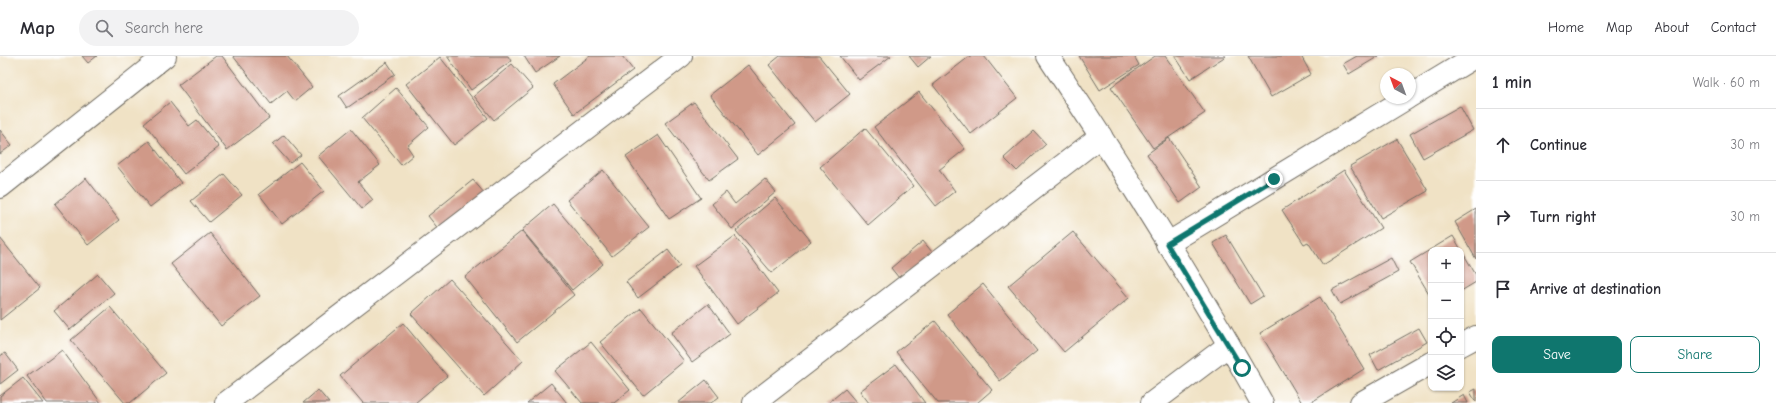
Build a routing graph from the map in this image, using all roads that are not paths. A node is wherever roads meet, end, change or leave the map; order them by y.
1 (165, 56) edge
2 (681, 56) edge
3 (1048, 56) edge
4 (1476, 56) edge
5 (1416, 92) edge
6 (1397, 104) edge
7 (1101, 136) junction
8 (0, 186) edge
9 (1167, 244) junction
10 (1476, 337) edge
11 (1464, 343) edge
12 (1230, 345) junction
13 (1428, 365) edge
14 (226, 403) edge
15 (754, 403) edge
16 (1152, 403) edge
17 (1262, 403) edge
18 (1361, 403) edge

1 - 8 street
2 - 14 street
3 - 7 street
4 - 5 street
6 - 9 street
7 - 9 street
7 - 15 street
9 - 12 street
10 - 11 street
12 - 16 street
12 - 17 street
13 - 18 street

